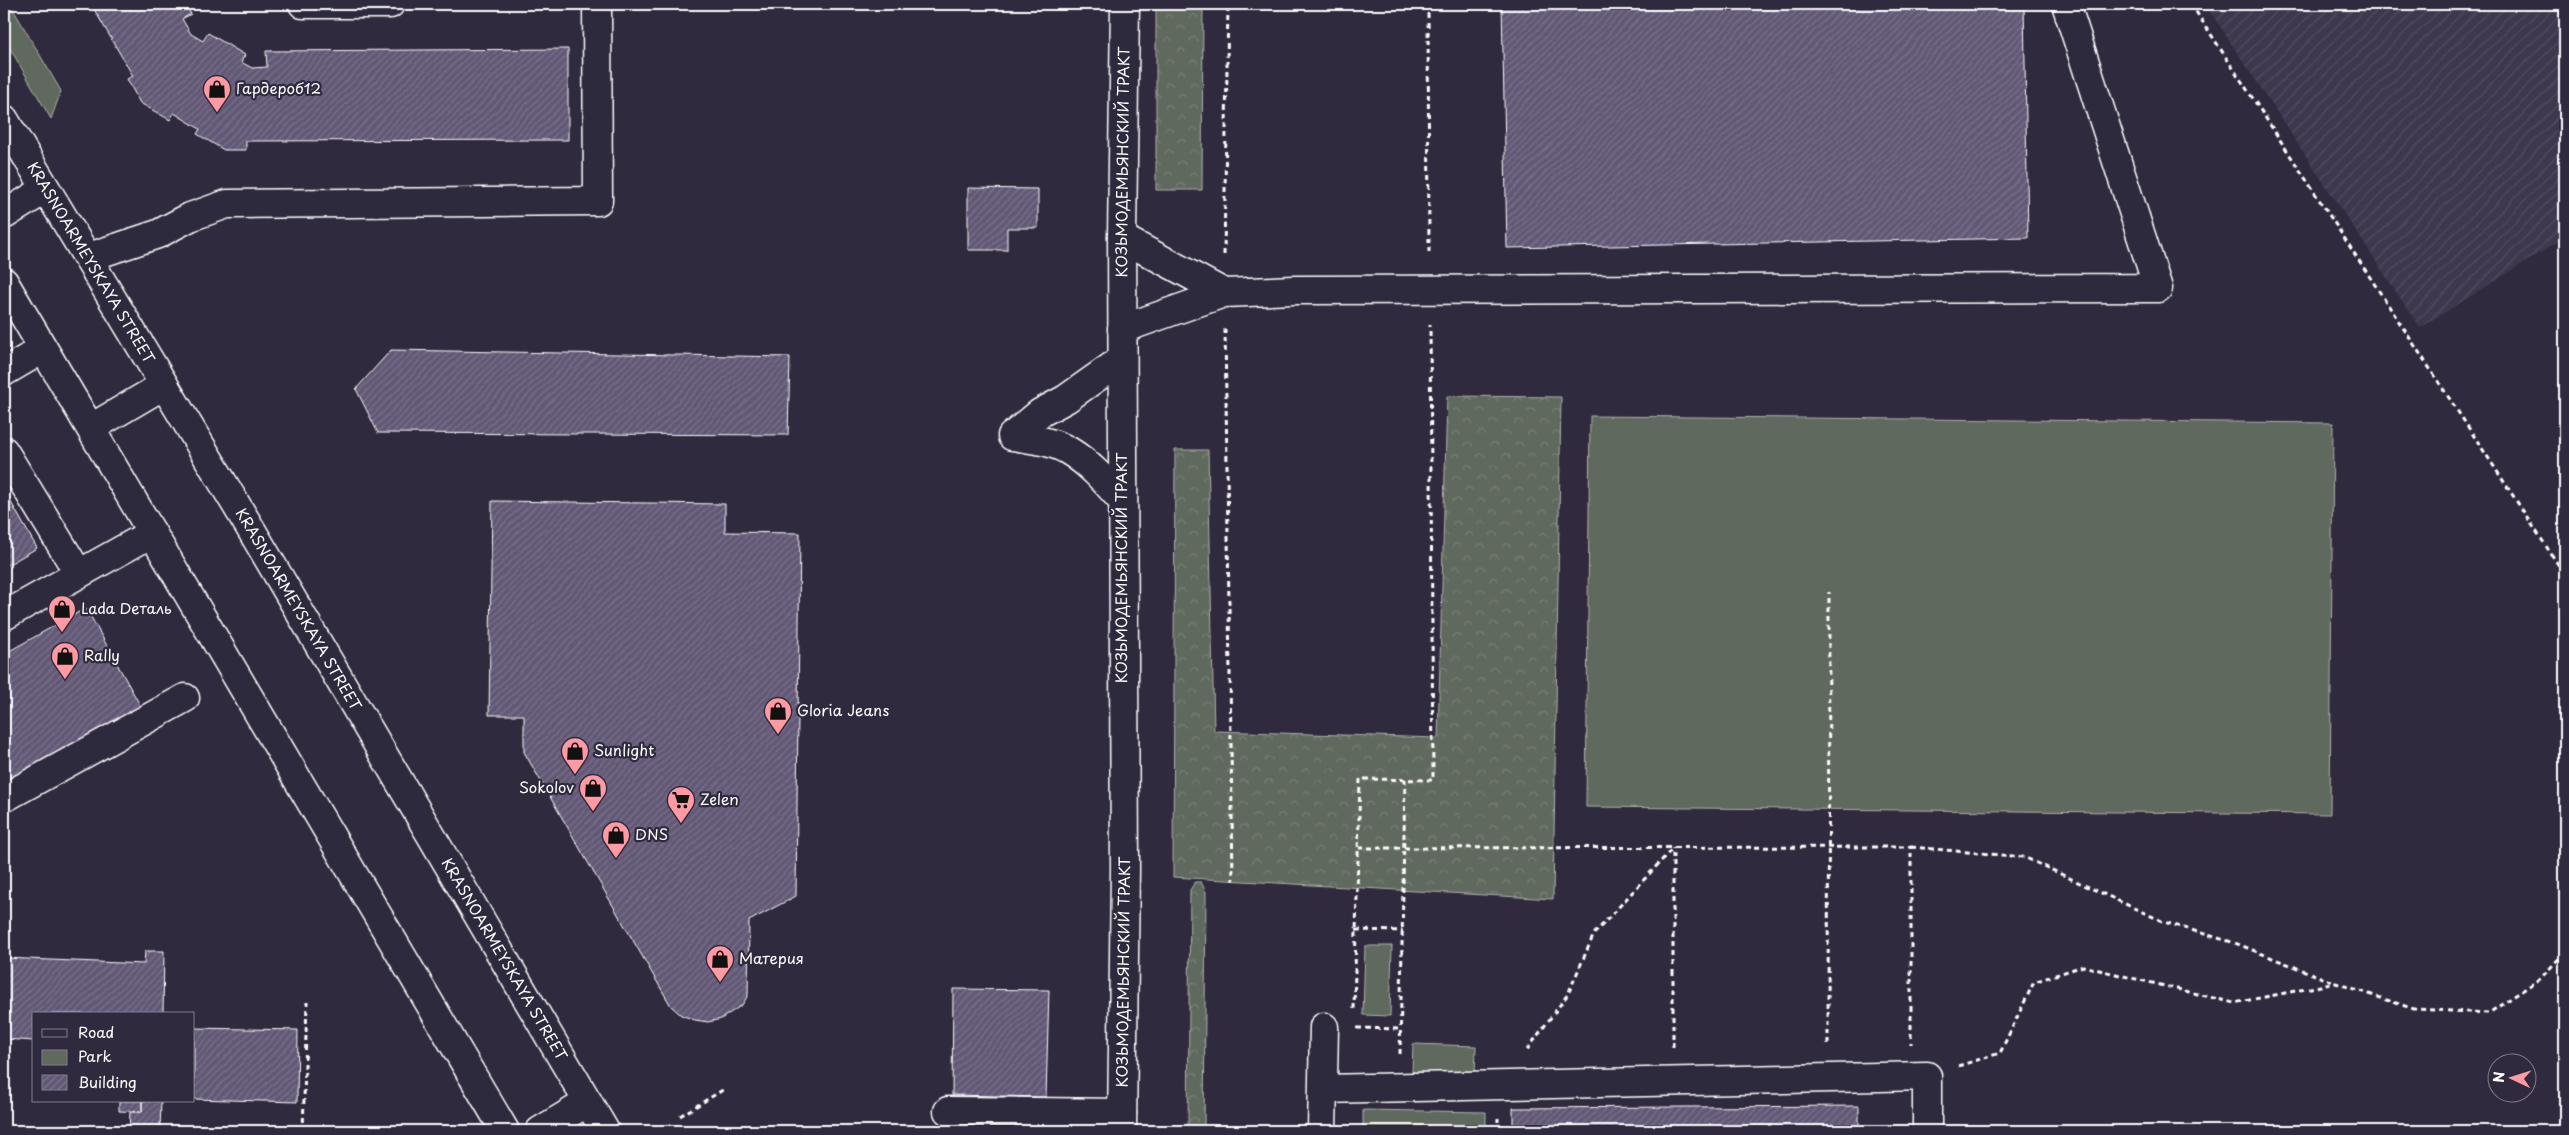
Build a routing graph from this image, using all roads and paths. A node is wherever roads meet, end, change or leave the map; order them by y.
1 (303, 4) edge
2 (333, 4) edge
3 (390, 4) edge
4 (597, 4) edge
5 (1125, 4) edge
6 (1228, 4) edge
7 (1428, 4) edge
8 (2066, 4) edge
9 (2191, 4) edge
10 (4, 119) edge
11 (46, 189) junction
12 (4, 215) edge
13 (1122, 238) junction
14 (89, 257) junction
15 (4, 282) edge
16 (1430, 290) junction
17 (1224, 293) junction
18 (1122, 329) junction
19 (43, 349) junction
20 (1121, 360) junction
21 (4, 372) edge
22 (164, 385) junction
23 (91, 428) junction
24 (4, 452) edge
25 (1121, 499) junction
26 (152, 533) junction
27 (79, 574) junction
28 (2565, 575) edge
29 (1829, 592) dead end
30 (4, 616) edge
31 (185, 698) dead end
32 (1405, 779) junction
33 (4, 798) edge
34 (1673, 847) junction
35 (1829, 847) junction
36 (1911, 847) junction
37 (1358, 848) junction
38 (1404, 848) junction
39 (1233, 881) dead end
40 (1356, 930) junction
41 (1403, 931) junction
42 (2565, 952) edge
43 (2336, 983) junction
44 (308, 1002) dead end
45 (1324, 1027) joint
46 (1353, 1028) junction
47 (1401, 1029) junction
48 (1919, 1076) junction
49 (1828, 1078) junction
50 (1673, 1081) junction
51 (1498, 1085) junction
52 (1399, 1087) junction
53 (726, 1088) dead end
54 (1322, 1089) junction
55 (588, 1102) junction
56 (948, 1111) dead end
57 (680, 1116) dead end
58 (1122, 1122) edge
59 (304, 1131) edge
60 (505, 1131) edge
61 (540, 1131) edge
62 (605, 1131) edge
63 (1322, 1131) edge
64 (1927, 1131) edge

1 - 2 main road
2 - 3 main road
4 - 14 main road
5 - 13 main road, КОЗЬМОДЕМЬЯНСКИЙ ТРАКТ
6 - 17 path
7 - 16 path
8 - 16 main road
9 - 28 path
10 - 11 main road, KRASNOARMEYSKAYA STREET
11 - 12 main road
11 - 14 main road, KRASNOARMEYSKAYA STREET
13 - 17 main road
13 - 18 main road, КОЗЬМОДЕМЬЯНСКИЙ ТРАКТ
14 - 22 main road, KRASNOARMEYSKAYA STREET
15 - 19 main road
16 - 17 main road
16 - 32 path
17 - 18 main road
17 - 39 path
18 - 20 main road, КОЗЬМОДЕМЬЯНСКИЙ ТРАКТ
19 - 21 main road
19 - 23 main road
20 - 25 main road, КОЗЬМОДЕМЬЯНСКИЙ ТРАКТ
20 - 25 main road
22 - 23 main road
22 - 55 main road, KRASNOARMEYSKAYA STREET
23 - 26 main road
24 - 27 main road
25 - 58 main road, КОЗЬМОДЕМЬЯНСКИЙ ТРАКТ
26 - 27 main road
26 - 60 main road
27 - 30 main road
29 - 35 path
31 - 33 main road
32 - 37 path
32 - 38 path
34 - 35 path
34 - 38 path
34 - 50 path
34 - 51 path
35 - 36 path
35 - 49 path
36 - 43 path
36 - 48 path
37 - 38 path
37 - 40 path
38 - 41 path
40 - 41 path
40 - 46 path
41 - 47 path
42 - 43 path
43 - 48 path
44 - 59 path
45 - 46 path
45 - 54 main road
46 - 47 path
47 - 52 path
48 - 49 main road
48 - 64 main road
49 - 50 main road
50 - 51 main road
51 - 52 main road
52 - 54 main road
53 - 57 path
54 - 63 main road
55 - 61 main road
55 - 62 main road, KRASNOARMEYSKAYA STREET
56 - 58 main road

